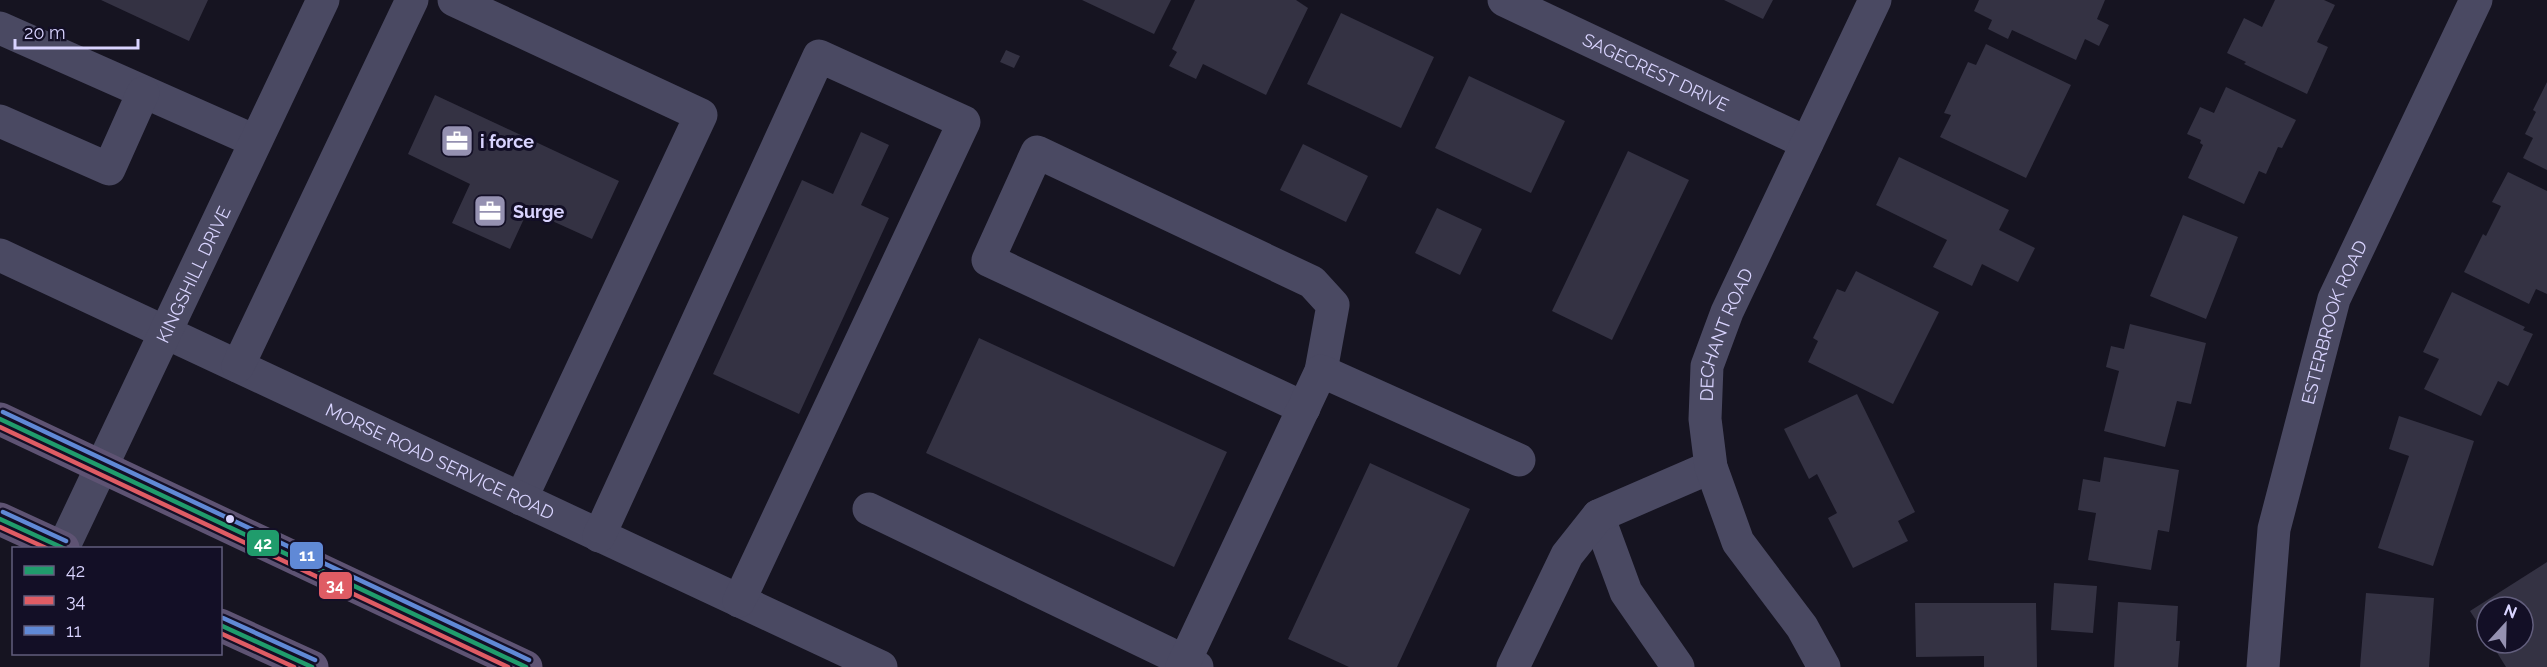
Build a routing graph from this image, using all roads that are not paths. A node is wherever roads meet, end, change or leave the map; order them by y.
1 (322, 0) edge
2 (412, 0) edge
3 (454, 0) edge
4 (1504, 0) edge
5 (1875, 0) edge
6 (2476, 0) edge
7 (0, 28) edge
8 (143, 93) junction
9 (0, 121) edge
10 (255, 141) junction
11 (1807, 143) junction
12 (0, 255) edge
13 (164, 332) junction
14 (237, 366) junction
15 (1321, 371) junction
16 (1304, 408) junction
17 (0, 419) edge
18 (1519, 460) dead end
19 (101, 466) junction
20 (1711, 467) junction
21 (521, 500) junction
22 (869, 509) dead end
23 (1598, 516) junction
24 (0, 519) edge
25 (599, 536) junction
26 (59, 547) edge
27 (64, 547) edge
28 (739, 600) junction
29 (222, 626) edge
30 (1188, 665) edge
31 (312, 667) edge
32 (526, 667) edge
33 (881, 667) edge
34 (1513, 667) edge
35 (1678, 667) edge
36 (1824, 667) edge
37 (2263, 667) edge

1 - 10 street, KINGSHILL DRIVE
2 - 14 street
3 - 21 street
4 - 11 street, SAGECREST DRIVE
5 - 11 street, DECHANT ROAD
6 - 37 street, ESTERBROOK ROAD
7 - 8 street
8 - 9 street
8 - 10 street
10 - 13 street, KINGSHILL DRIVE
11 - 20 street, DECHANT ROAD
12 - 13 street, MORSE ROAD SERVICE ROAD
13 - 14 street, MORSE ROAD SERVICE ROAD
13 - 19 street, KINGSHILL DRIVE
14 - 21 street, MORSE ROAD SERVICE ROAD
15 - 16 street
15 - 16 street
15 - 18 street
16 - 30 street
17 - 19 main road
19 - 27 street, KINGSHILL DRIVE
19 - 32 main road
20 - 23 street
20 - 36 street, DECHANT ROAD
21 - 25 street, MORSE ROAD SERVICE ROAD
22 - 30 street
23 - 34 street
23 - 35 street
24 - 26 main road
25 - 28 street, MORSE ROAD SERVICE ROAD
25 - 28 street
28 - 33 street, MORSE ROAD SERVICE ROAD
29 - 31 main road

